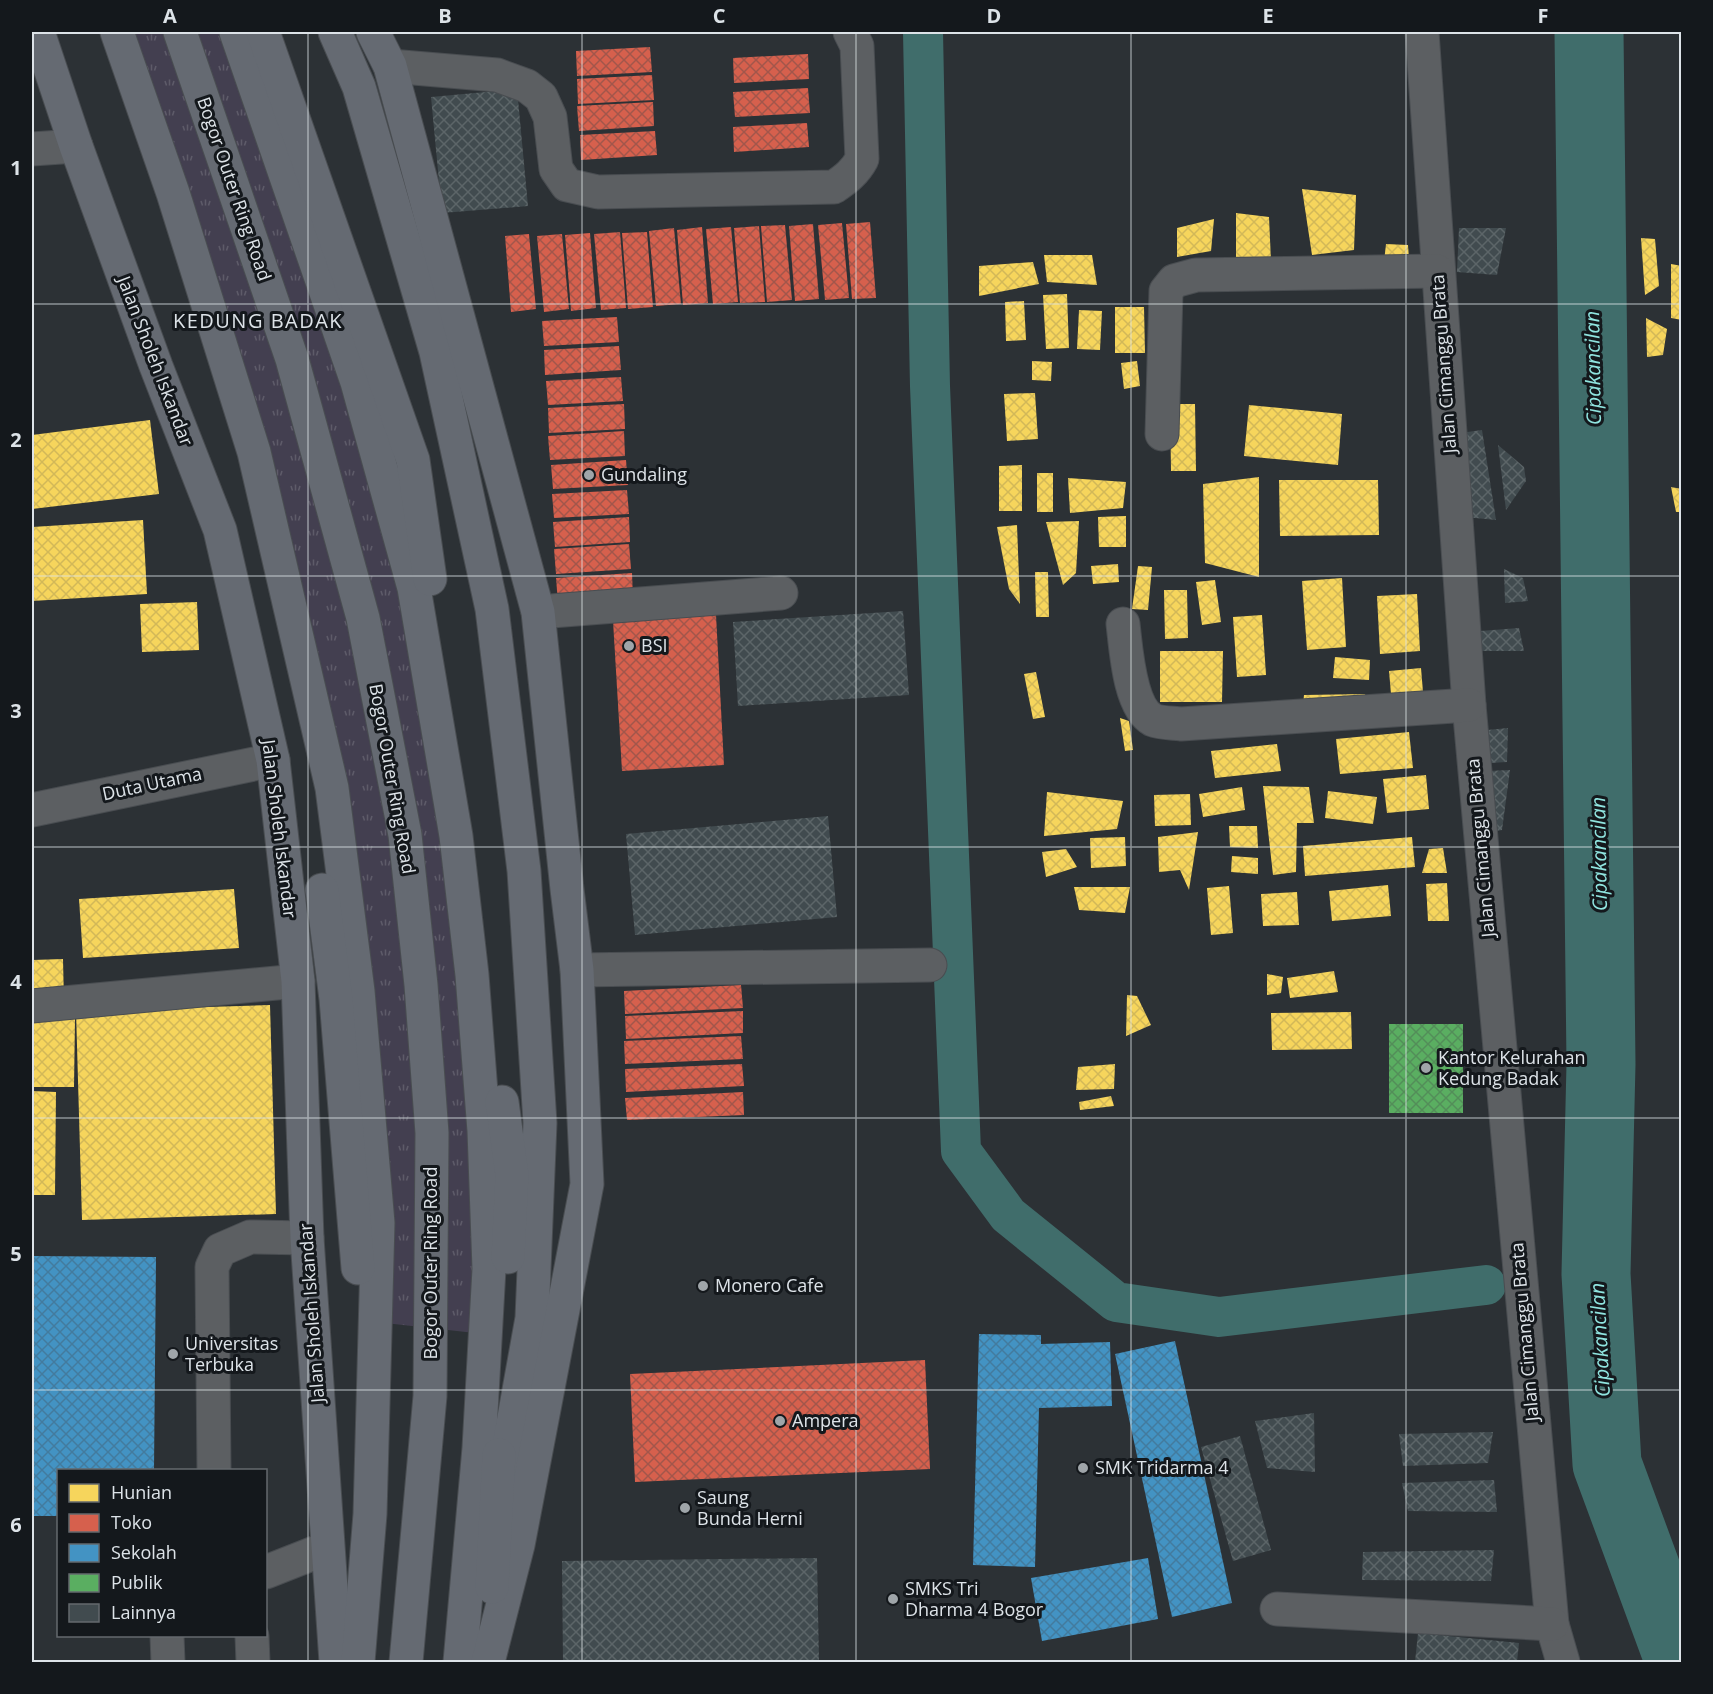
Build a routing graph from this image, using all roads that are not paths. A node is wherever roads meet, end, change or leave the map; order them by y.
1 (38, 32) edge
2 (97, 32) edge
3 (117, 32) edge
4 (180, 32) edge
5 (236, 32) edge
6 (263, 32) edge
7 (336, 32) edge
8 (373, 32) edge
9 (850, 32) edge
10 (1422, 32) edge
11 (390, 66) junction
12 (76, 146) junction
13 (32, 149) edge
14 (1437, 271) junction
15 (1162, 434) dead end
16 (781, 593) dead end
17 (538, 612) junction
18 (1123, 624) dead end
19 (1469, 705) junction
20 (273, 760) junction
21 (32, 810) edge
22 (930, 965) dead end
23 (577, 970) junction
24 (298, 981) junction
25 (32, 1006) edge
26 (307, 1238) junction
27 (374, 1440) junction
28 (214, 1469) edge
29 (496, 1519) junction
30 (327, 1548) junction
31 (267, 1572) edge
32 (1277, 1609) dead end
33 (1552, 1624) junction
34 (167, 1637) edge
35 (252, 1637) edge
36 (168, 1662) edge
37 (253, 1662) edge
38 (336, 1662) edge
39 (358, 1662) edge
40 (406, 1662) edge
41 (460, 1662) edge
42 (487, 1662) edge
43 (1563, 1662) edge

1 - 12 highway, Jalan Sholeh Iskandar
2 - 27 highway
3 - 27 highway
4 - 40 highway, Bogor Outer Ring Road
5 - 41 highway
6 - 29 highway
7 - 29 highway
8 - 11 highway
9 - 11 street
10 - 14 street, Jalan Cimanggu Brata
11 - 17 highway
12 - 13 street
12 - 20 highway, Jalan Sholeh Iskandar
14 - 15 street
14 - 19 street, Jalan Cimanggu Brata
16 - 17 street
17 - 23 highway
18 - 19 street
19 - 33 street, Jalan Cimanggu Brata
20 - 21 street, Duta Utama
20 - 24 highway, Jalan Sholeh Iskandar
22 - 23 street
23 - 42 highway
24 - 25 street
24 - 26 highway, Jalan Sholeh Iskandar
26 - 28 street
26 - 30 highway, Jalan Sholeh Iskandar
27 - 39 highway
29 - 42 highway
30 - 31 street
30 - 38 highway, Jalan Sholeh Iskandar
32 - 33 street
33 - 43 street, Jalan Cimanggu Brata
34 - 36 street
35 - 37 street

